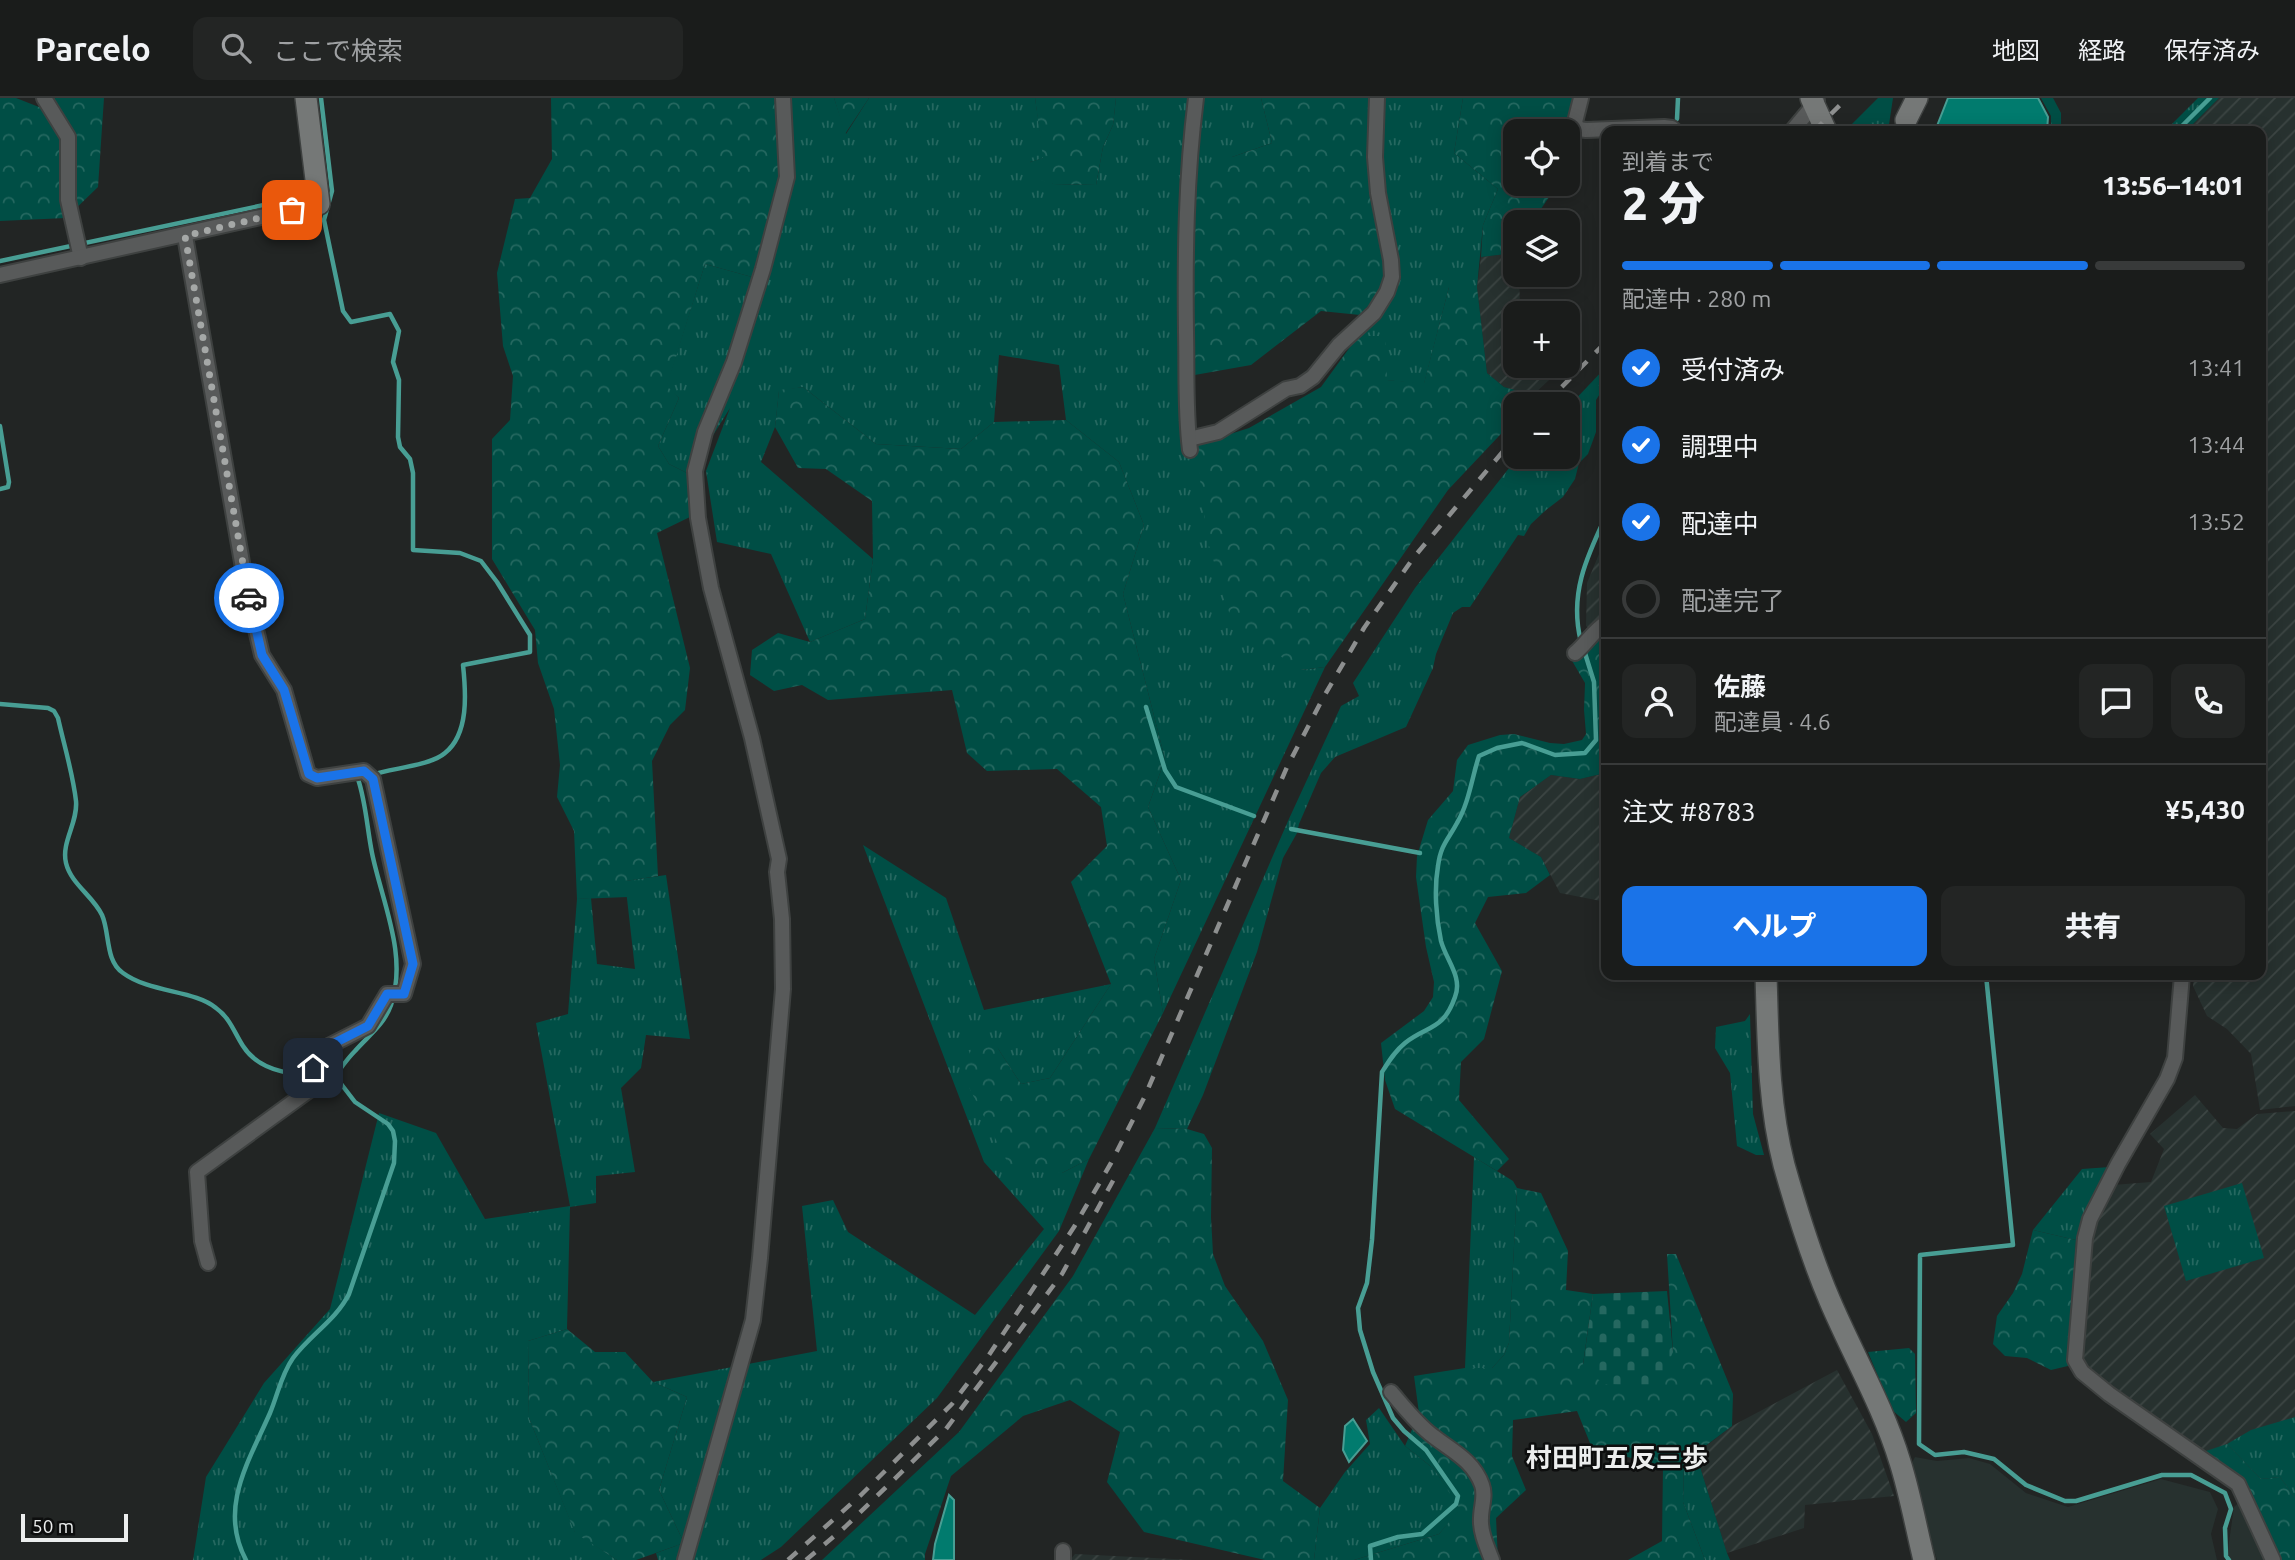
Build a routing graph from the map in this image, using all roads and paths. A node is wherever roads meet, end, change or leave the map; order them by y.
1 (44, 98) edge
2 (306, 98) edge
3 (783, 98) edge
4 (1196, 98) edge
5 (1377, 98) edge
6 (1581, 98) edge
7 (1917, 98) edge
8 (1815, 100) edge
9 (1796, 126) edge
10 (1824, 126) edge
11 (1905, 126) edge
12 (1601, 129) edge
13 (319, 204) joint
14 (185, 236) junction
15 (81, 258) junction
16 (0, 275) edge
17 (1601, 626) edge
18 (1574, 653) dead end
19 (1766, 980) edge
20 (2182, 980) edge
21 (208, 1263) dead end
22 (1391, 1392) dead end
23 (684, 1560) edge
24 (1492, 1560) edge
25 (1924, 1560) edge
26 (2273, 1560) edge

1 - 15 street
2 - 13 street
3 - 23 street
4 - 5 street
6 - 12 street
7 - 11 street
8 - 9 street
8 - 10 street
13 - 14 street
14 - 15 street
14 - 21 street
15 - 16 street
17 - 18 street
19 - 25 street
20 - 26 street
22 - 24 street

